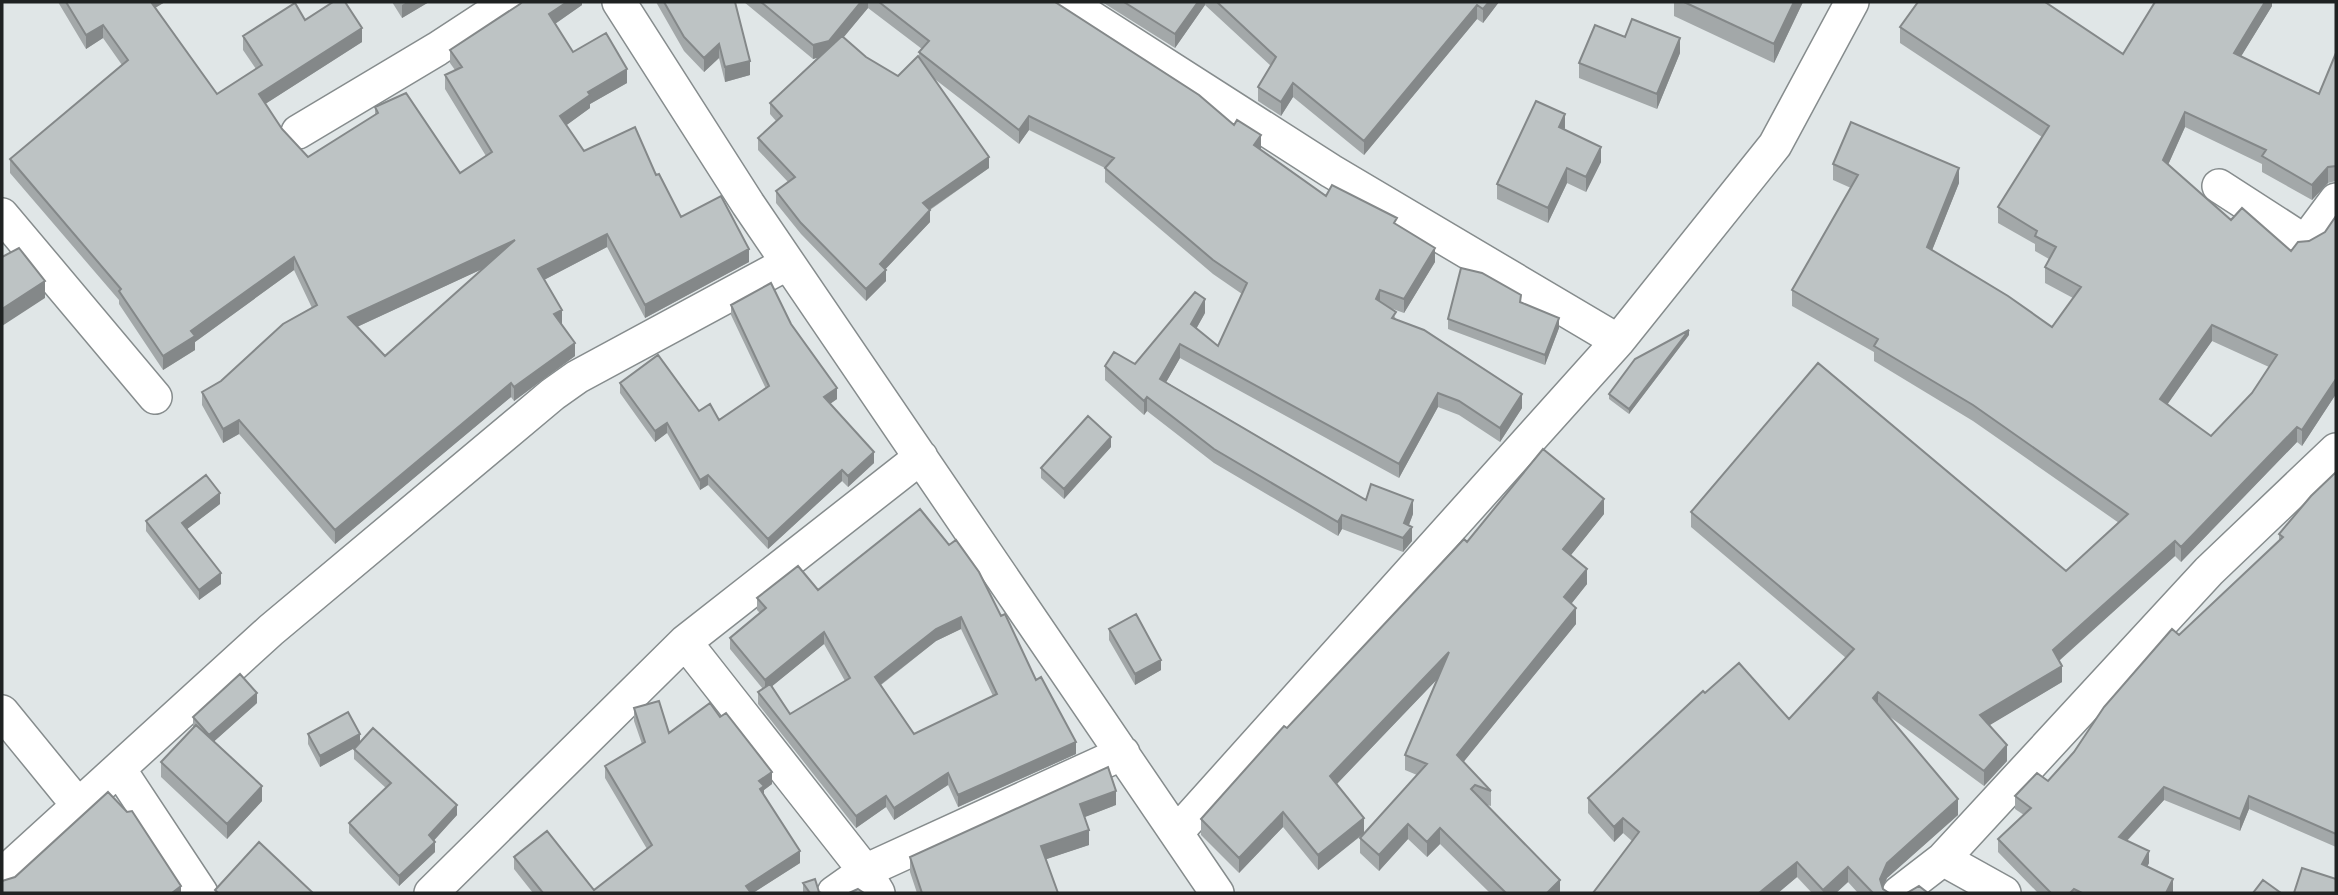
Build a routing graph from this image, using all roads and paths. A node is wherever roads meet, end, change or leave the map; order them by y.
1 (509, 2) edge
2 (619, 2) edge
3 (1067, 2) edge
4 (1852, 2) edge
5 (298, 132) dead end
6 (2219, 186) dead end
7 (2336, 200) edge
8 (2, 215) edge
9 (788, 263) junction
10 (1618, 341) junction
11 (155, 397) dead end
12 (2336, 450) edge
13 (921, 457) junction
14 (685, 642) junction
15 (2, 712) edge
16 (1123, 753) junction
17 (119, 769) junction
18 (78, 805) junction
19 (1177, 832) junction
20 (1944, 859) junction
21 (2, 875) edge
22 (872, 882) edge
23 (201, 893) edge
24 (431, 893) edge
25 (834, 893) edge
26 (1216, 893) edge
27 (1899, 893) edge
28 (2004, 893) edge

1 - 5 street
2 - 9 street
3 - 10 street
4 - 10 street
6 - 7 street
8 - 11 street
9 - 13 street
9 - 17 street
10 - 19 street
12 - 20 street
13 - 14 street
13 - 16 street
14 - 22 street
14 - 24 street
15 - 18 street
16 - 19 street
16 - 22 street
17 - 18 street
17 - 23 street
18 - 21 street
19 - 26 street
20 - 27 street
20 - 28 street
22 - 25 street

